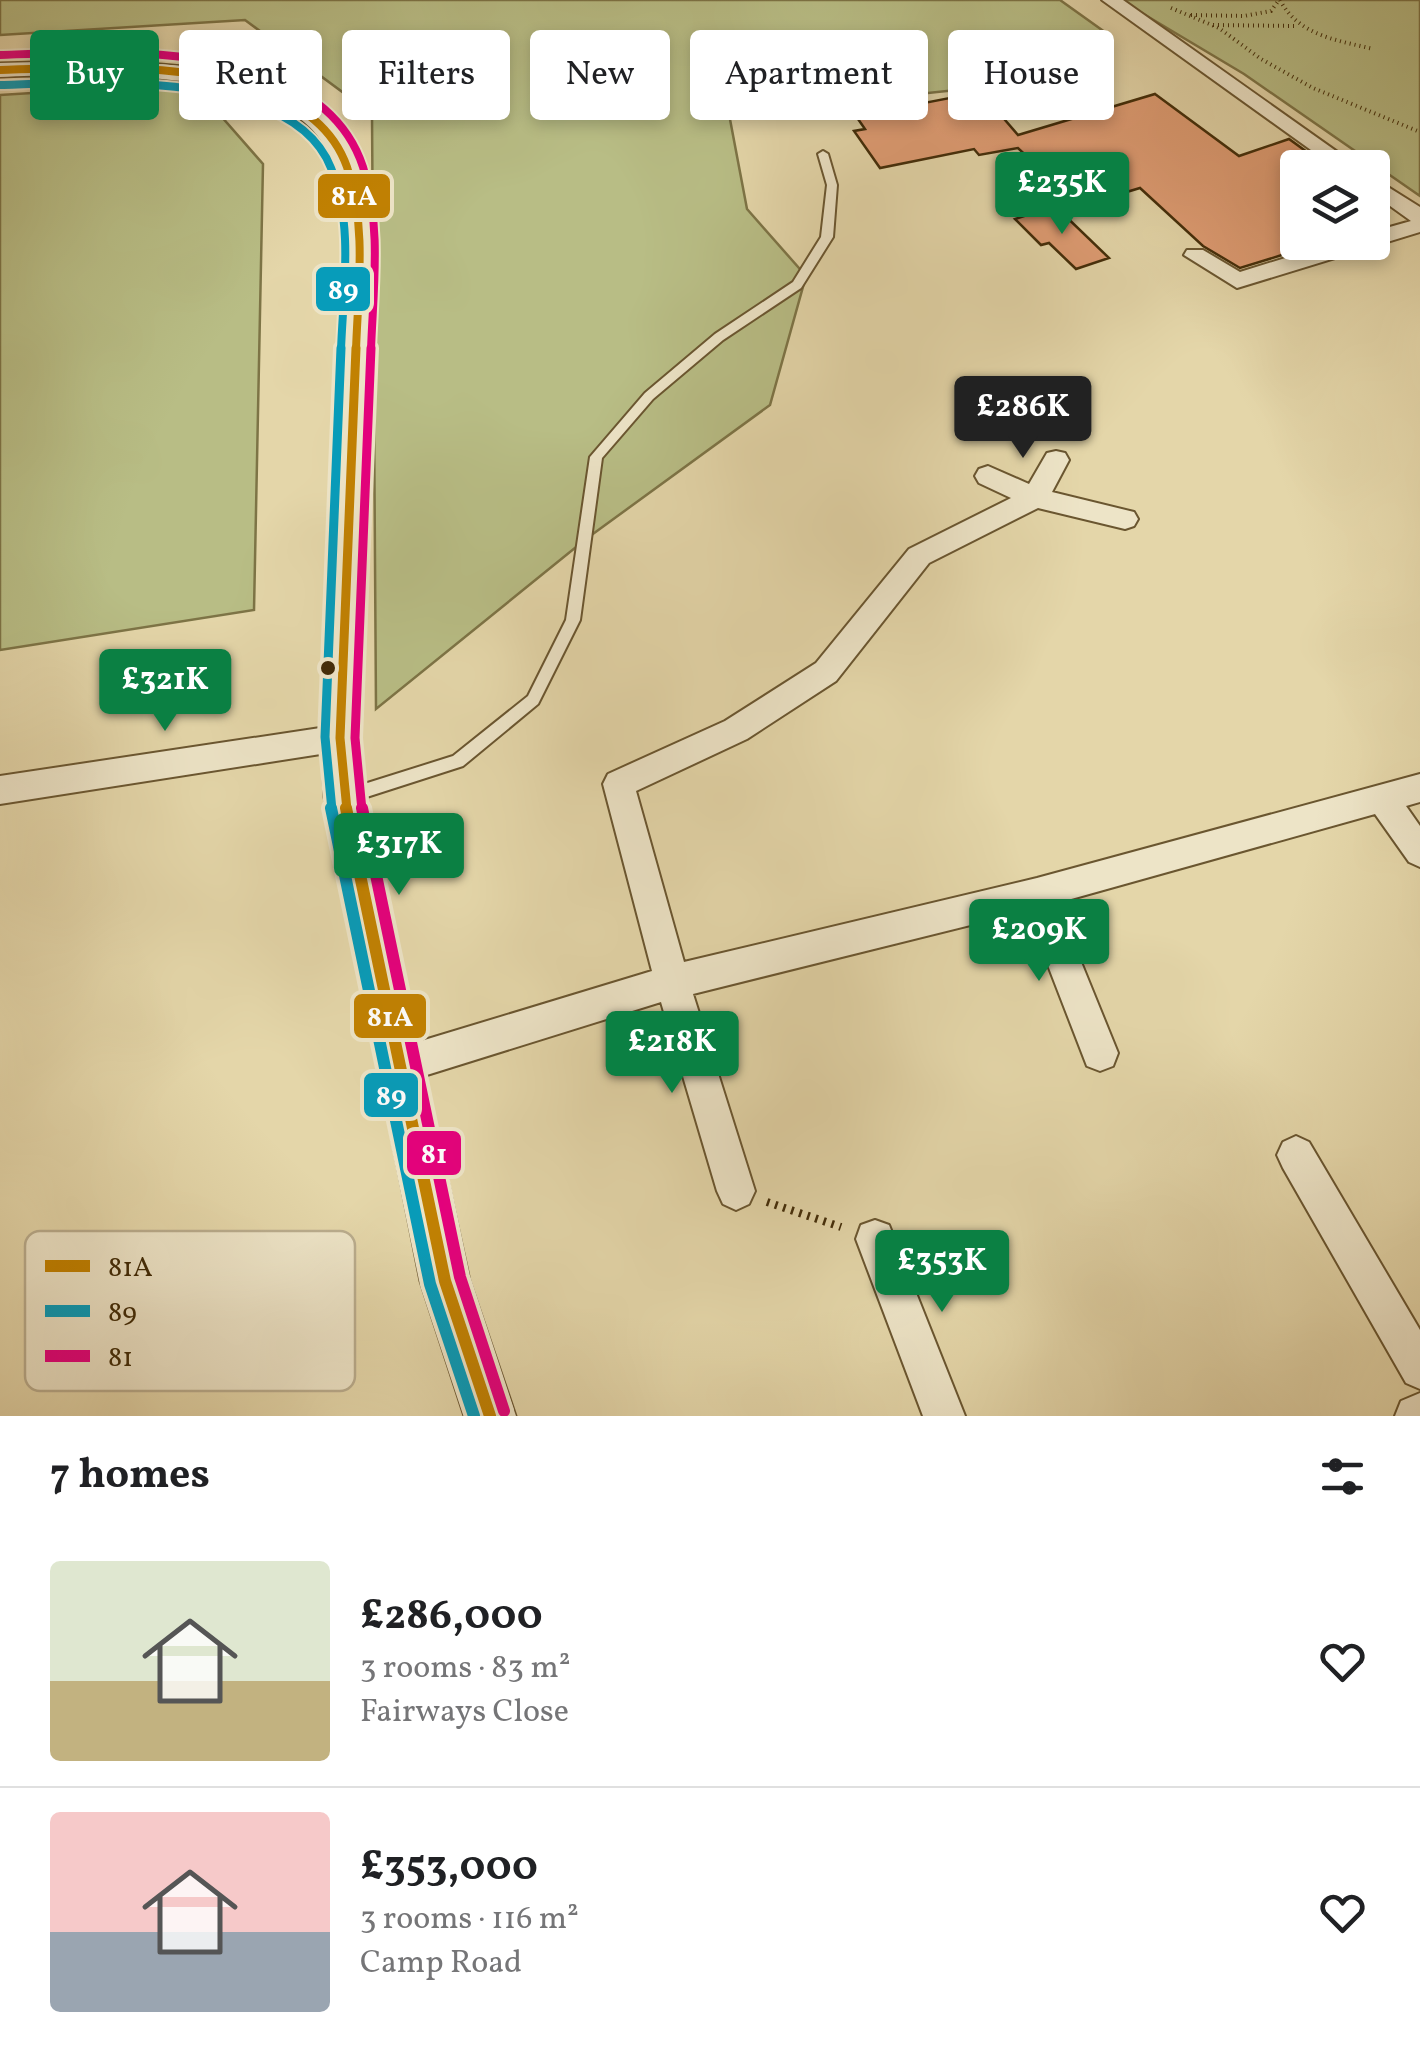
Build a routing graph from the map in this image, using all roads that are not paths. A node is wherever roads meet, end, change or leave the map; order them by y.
1 (1111, 0) edge
2 (0, 70) edge
3 (1324, 150) edge
4 (824, 154) dead end
5 (1390, 196) edge
6 (1420, 217) edge
7 (1420, 224) edge
8 (1390, 233) edge
9 (1195, 256) dead end
10 (1304, 260) edge
11 (1056, 460) dead end
12 (988, 476) dead end
13 (1035, 498) junction
14 (1124, 519) dead end
15 (340, 738) junction
16 (1420, 788) edge
17 (0, 790) edge
18 (344, 797) junction
19 (1382, 798) junction
20 (1420, 852) edge
21 (1037, 892) junction
22 (672, 982) junction
23 (1100, 1052) dead end
24 (398, 1066) junction
25 (1296, 1155) dead end
26 (736, 1191) road end
27 (875, 1239) road end
28 (1420, 1369) edge
29 (490, 1416) edge
30 (944, 1416) edge

1 - 3 street
2 - 15 street
4 - 18 lane
5 - 6 street
7 - 8 street
9 - 10 street
11 - 13 street
12 - 13 street
13 - 14 street
13 - 22 street
15 - 17 street
15 - 18 street
16 - 19 street
18 - 24 street
19 - 20 street
19 - 21 street
21 - 22 street
21 - 23 street
22 - 24 street
22 - 26 street
24 - 29 street
25 - 28 street
27 - 30 street

